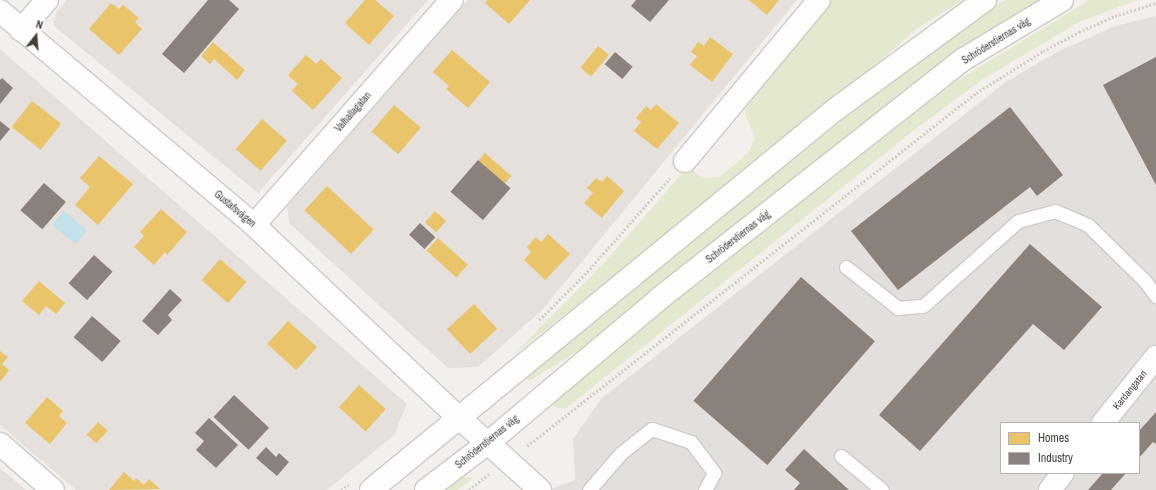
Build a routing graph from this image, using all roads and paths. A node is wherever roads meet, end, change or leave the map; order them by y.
1 (47, 0) edge
2 (452, 0) edge
3 (819, 0) edge
4 (985, 0) edge
5 (1062, 0) edge
6 (1156, 3) edge
7 (0, 11) edge
8 (21, 30) junction
9 (685, 162) joint
10 (254, 224) junction
11 (846, 267) dead end
12 (1156, 296) edge
13 (536, 323) dead end
14 (1156, 357) edge
15 (460, 419) junction
16 (1104, 422) edge
17 (0, 444) edge
18 (488, 444) junction
19 (841, 456) dead end
20 (507, 461) junction
21 (1062, 474) edge
22 (362, 485) edge
23 (53, 490) edge
24 (341, 490) edge
25 (426, 490) edge
26 (469, 490) edge
27 (540, 490) edge
28 (589, 490) edge
29 (705, 490) edge
30 (882, 490) edge
31 (1050, 490) edge

1 - 8 street
2 - 10 street, Valhallagatan
3 - 9 street
4 - 15 street
5 - 18 street, Schröderstiernas väg
6 - 20 path
7 - 8 street, Gustafsvägen
8 - 10 street, Gustafsvägen
9 - 13 path
10 - 15 street, Gustafsvägen
11 - 12 lane
14 - 16 street, Kardangatan
15 - 18 street, Gustafsvägen
15 - 22 street
17 - 23 street
18 - 20 street
18 - 25 street, Schröderstiernas väg
19 - 30 lane
20 - 26 path
20 - 27 street
21 - 31 street
22 - 24 path
28 - 29 lane

